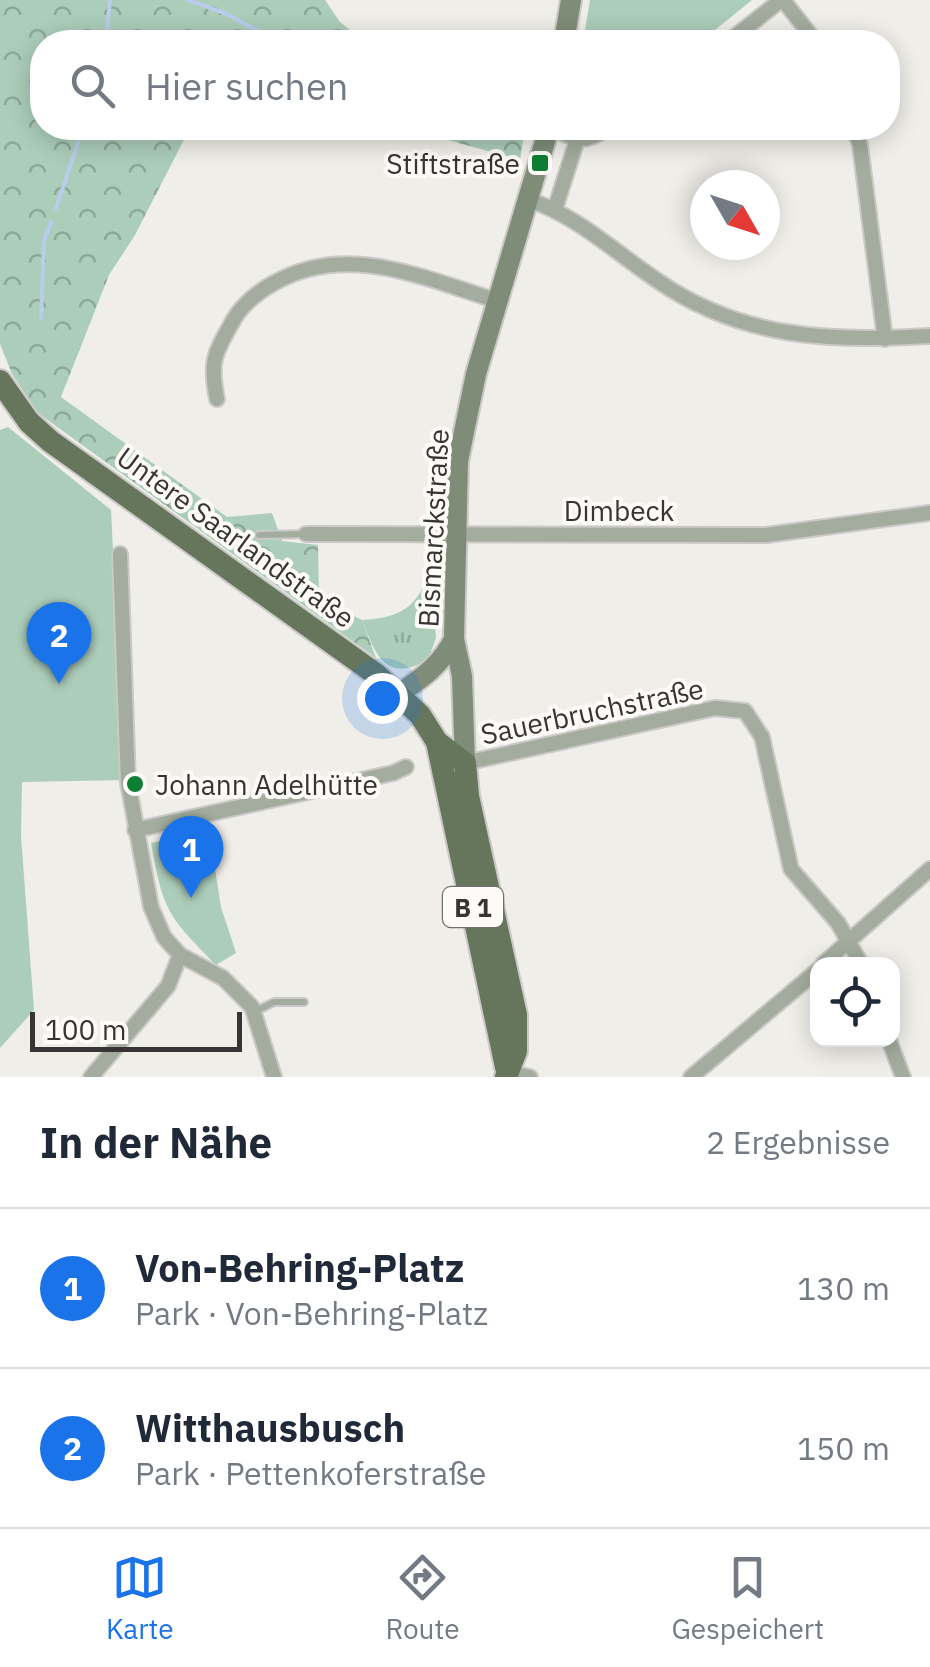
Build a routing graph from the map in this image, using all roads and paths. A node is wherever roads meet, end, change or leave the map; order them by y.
1 (571, 0) edge
2 (782, 0) edge
3 (566, 30) edge
4 (743, 30) edge
5 (806, 30) edge
6 (546, 140) edge
7 (577, 140) edge
8 (858, 140) edge
9 (528, 200) junction
10 (555, 208) junction
11 (498, 302) junction
12 (930, 336) edge
13 (886, 339) junction
14 (4, 395) edge
15 (217, 399) dead end
16 (930, 513) edge
17 (454, 533) junction
18 (258, 534) dead end
19 (306, 534) joint
20 (120, 554) dead end
21 (454, 639) junction
22 (399, 694) junction
23 (438, 742) junction
24 (465, 763) junction
25 (406, 767) dead end
26 (135, 830) junction
27 (930, 869) edge
28 (850, 942) junction
29 (180, 955) junction
30 (832, 957) edge
31 (858, 957) edge
32 (810, 977) edge
33 (304, 1002) dead end
34 (253, 1009) junction
35 (892, 1047) edge
36 (514, 1075) edge
37 (92, 1077) edge
38 (274, 1077) edge
39 (691, 1077) edge
40 (904, 1077) edge

1 - 3 main road
2 - 4 street
2 - 5 street
6 - 9 main road, Bismarckstraße
7 - 10 street
8 - 13 street
9 - 10 street
9 - 11 main road, Bismarckstraße
10 - 13 street
11 - 15 street
11 - 17 main road, Bismarckstraße
12 - 13 street
14 - 22 main road, Untere Saarlandstraße / B 1
16 - 17 street, Dimbeck
17 - 19 street, Dimbeck
17 - 21 main road, Bismarckstraße
18 - 19 lane
20 - 26 street
21 - 22 main road
21 - 24 main road, Bismarckstraße
22 - 23 main road, Untere Saarlandstraße / B 1
23 - 24 main road, B 1
23 - 36 main road, B 1
24 - 28 street, Sauerbruchstraße
24 - 36 main road, B 1
25 - 26 street
26 - 29 street
27 - 28 street
28 - 30 street
28 - 31 street, Sauerbruchstraße
29 - 34 street
29 - 37 street
32 - 39 street
33 - 34 lane
34 - 38 street
35 - 40 street

